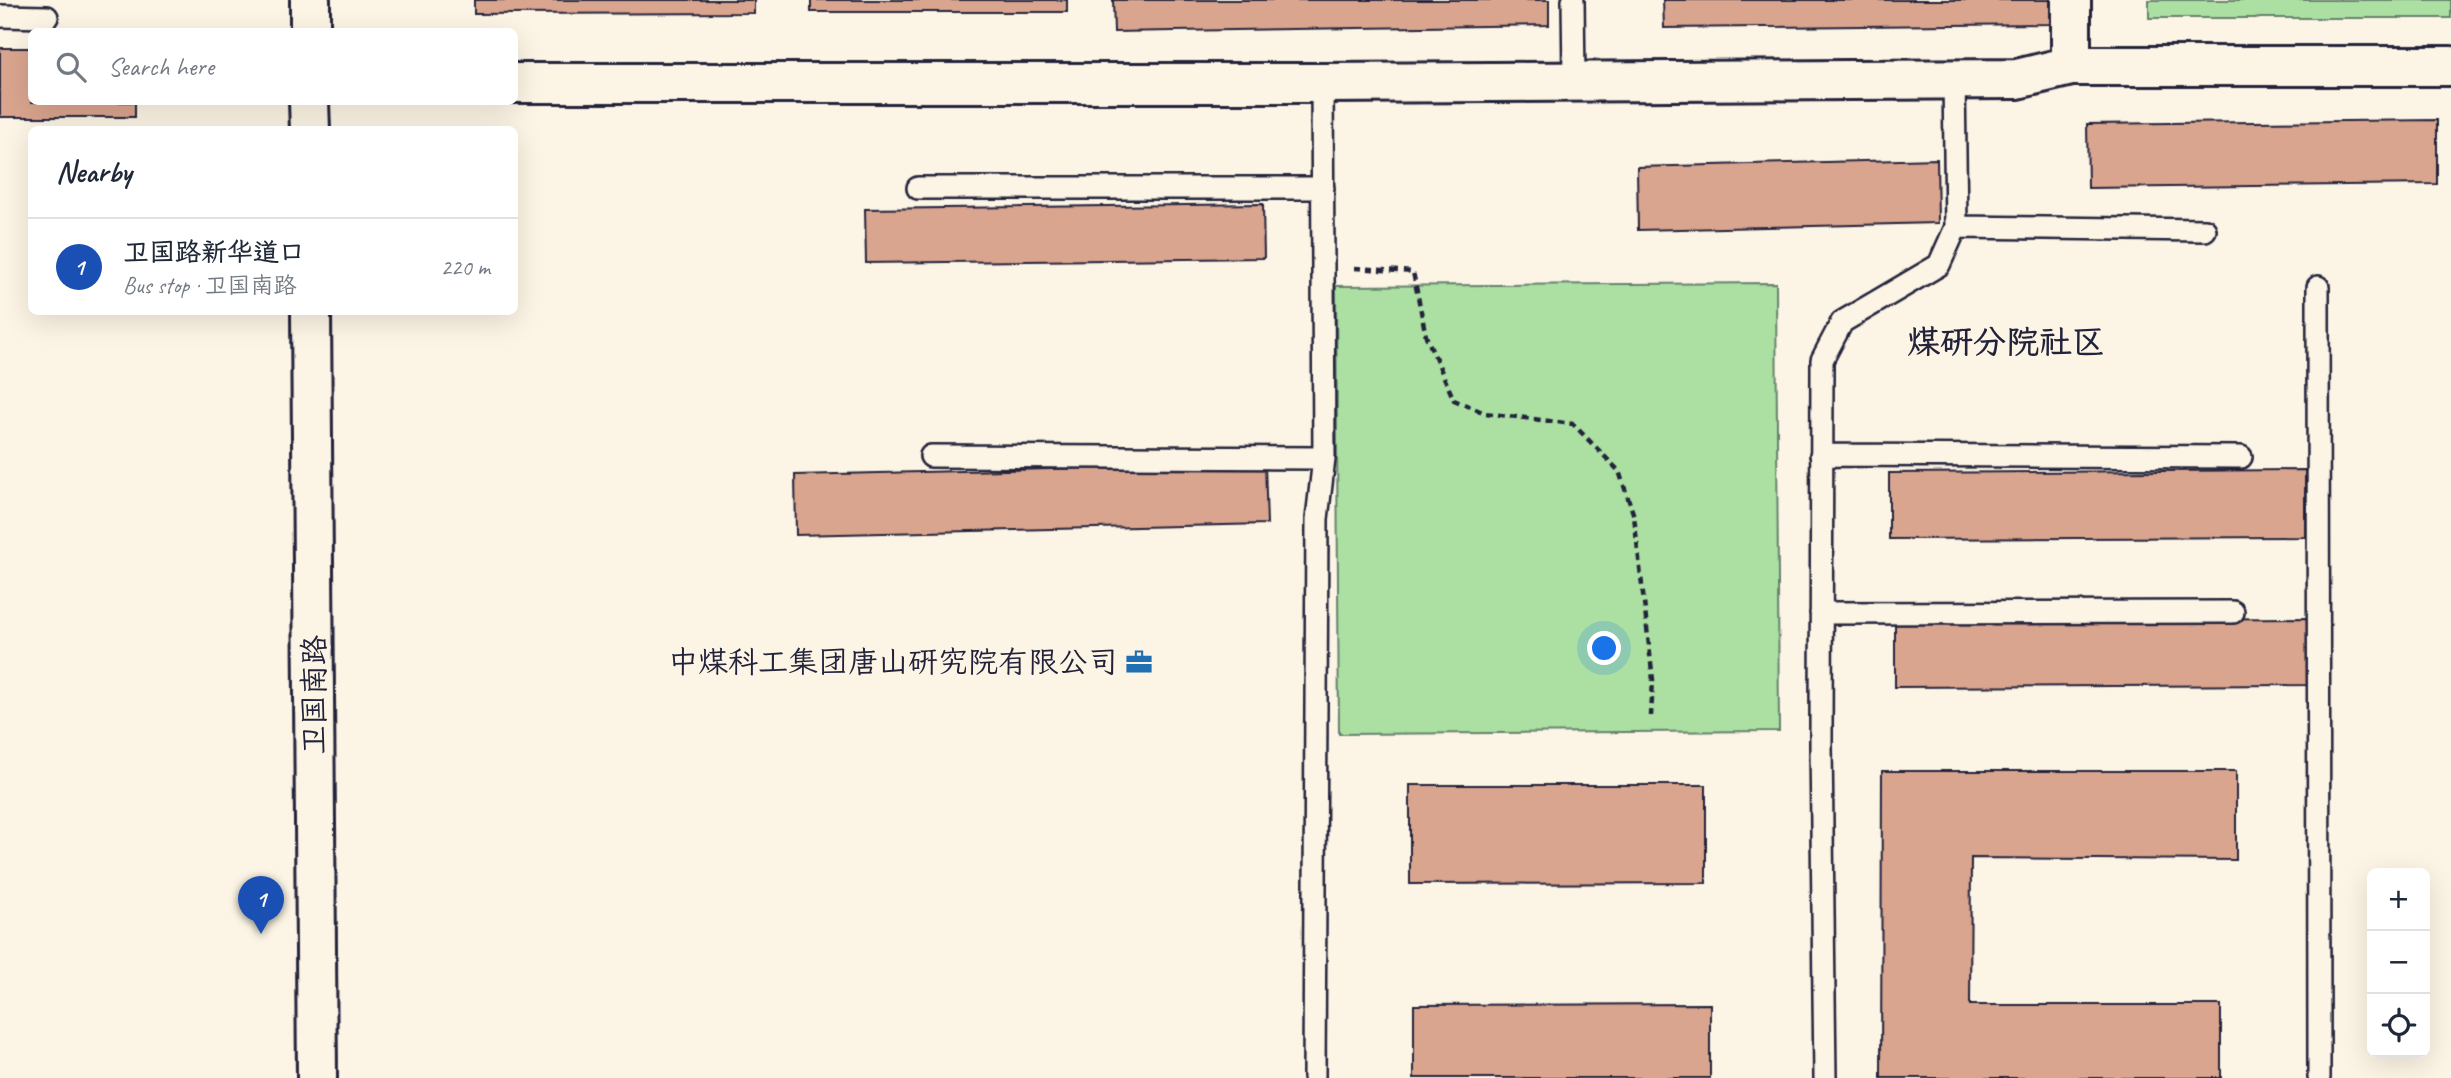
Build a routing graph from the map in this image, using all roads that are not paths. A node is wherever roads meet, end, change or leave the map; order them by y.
1 (310, 0) edge
2 (1573, 0) edge
3 (2071, 0) edge
4 (0, 16) edge
5 (47, 17) dead end
6 (310, 28) edge
7 (2071, 66) junction
8 (2451, 66) edge
9 (1954, 79) junction
10 (1574, 81) junction
11 (518, 83) edge
12 (1322, 83) junction
13 (309, 105) edge
14 (310, 126) edge
15 (918, 188) dead end
16 (1322, 188) junction
17 (1956, 227) junction
18 (2205, 230) dead end
19 (2318, 287) dead end
20 (311, 315) edge
21 (1821, 455) junction
22 (931, 456) dead end
23 (1324, 457) junction
24 (2241, 457) dead end
25 (2233, 612) dead end
26 (1821, 613) junction
27 (317, 1078) edge
28 (1314, 1078) edge
29 (1825, 1078) edge
30 (2319, 1078) edge

1 - 6 street
2 - 10 lane
3 - 7 street
4 - 5 lane
7 - 8 street
7 - 9 street
9 - 10 street
9 - 17 lane
10 - 12 street
11 - 12 street
12 - 16 lane
13 - 14 street
15 - 16 lane
16 - 23 lane
17 - 18 lane
17 - 21 lane
19 - 30 lane
20 - 27 street, 卫国南路
21 - 24 lane
21 - 26 lane
22 - 23 lane
23 - 28 lane
25 - 26 lane
26 - 29 lane

